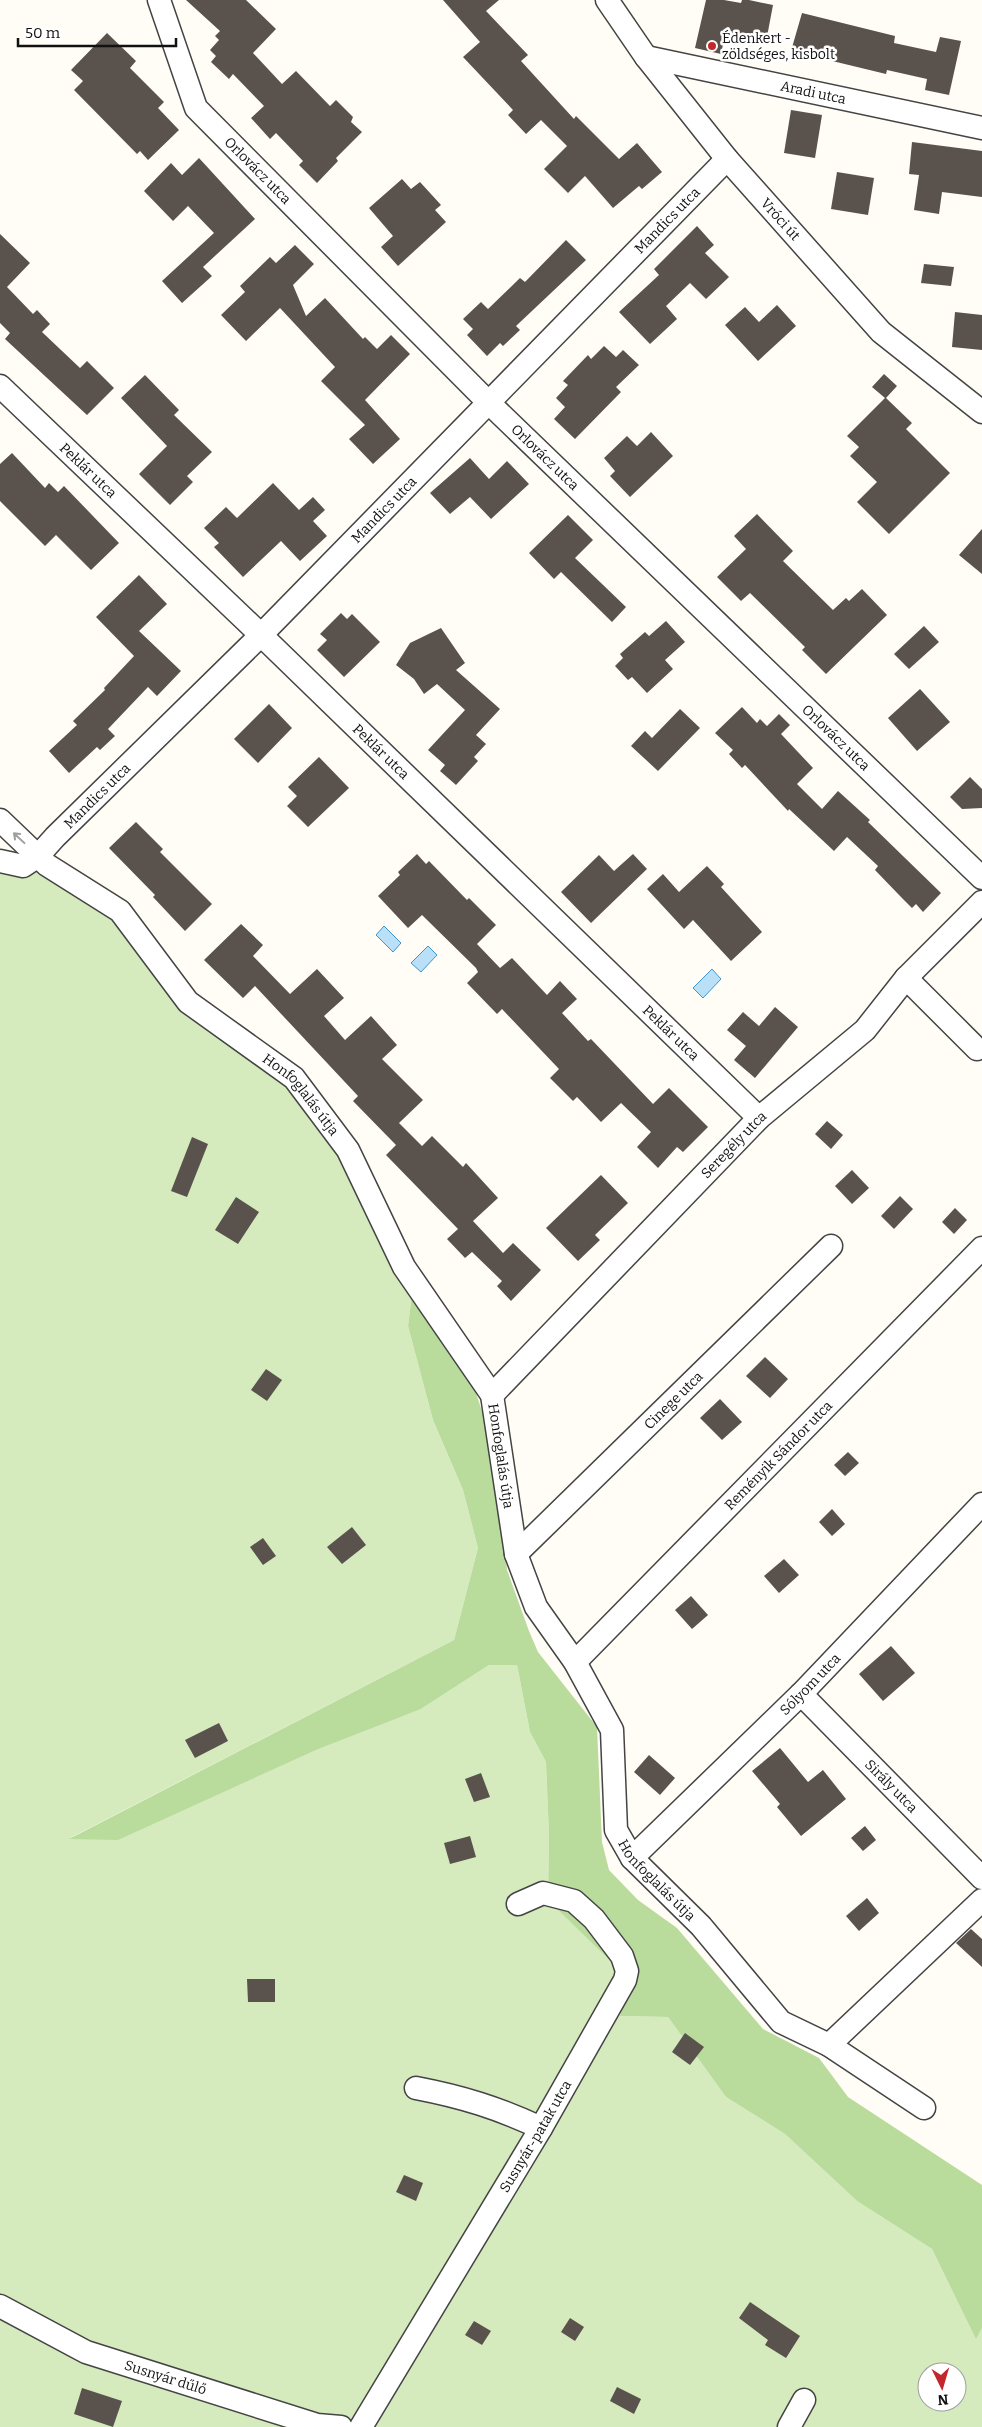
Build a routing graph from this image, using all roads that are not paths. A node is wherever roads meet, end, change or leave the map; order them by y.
1 (159, 0) edge
2 (607, 0) edge
3 (646, 57) junction
4 (982, 128) edge
5 (727, 159) junction
6 (0, 386) edge
7 (488, 402) junction
8 (982, 412) edge
9 (261, 635) junction
10 (0, 820) edge
11 (38, 856) junction
12 (0, 861) edge
13 (982, 878) edge
14 (982, 902) edge
15 (906, 978) junction
16 (977, 1049) dead end
17 (759, 1118) junction
18 (831, 1246) dead end
19 (982, 1248) edge
20 (492, 1395) junction
21 (982, 1504) edge
22 (516, 1554) junction
23 (575, 1662) junction
24 (801, 1694) junction
25 (632, 1858) junction
26 (982, 1878) edge
27 (982, 1900) edge
28 (518, 1904) dead end
29 (829, 2045) junction
30 (416, 2088) dead end
31 (924, 2108) dead end
32 (541, 2128) junction
33 (0, 2306) edge
34 (804, 2400) dead end
35 (317, 2426) edge
36 (341, 2427) edge
37 (361, 2427) edge
38 (789, 2427) edge

1 - 7 street, Orlovácz utca
2 - 3 street, Vróci út
3 - 4 street, Aradi utca
3 - 5 street, Vróci út
5 - 7 street, Mandics utca
5 - 8 street, Vróci út
6 - 9 street, Peklár utca
7 - 9 street, Mandics utca
7 - 13 street, Orlovácz utca
9 - 11 street, Mandics utca
9 - 17 street, Peklár utca
11 -> 10 street, Honfoglalás útja
11 - 12 street
11 - 20 street, Honfoglalás útja
14 - 15 street, Seregély utca
15 - 16 street
15 - 17 street, Seregély utca
17 - 20 street, Seregély utca
18 - 22 street, Cinege utca
19 - 23 street, Reményik Sándor utca
20 - 22 street, Honfoglalás útja
21 - 24 street, Sólyom utca
22 - 23 street, Honfoglalás útja
23 - 25 street, Honfoglalás útja
24 - 25 street, Sólyom utca
24 - 26 street, Sirály utca
25 - 29 street, Honfoglalás útja
27 - 29 street
28 - 32 street, Susnyár-patak utca
29 - 31 street, Honfoglalás útja
30 - 32 street
32 - 37 street, Susnyár-patak utca
33 - 35 street, Susnyár dűlő
34 - 38 street
35 - 36 street, Susnyár dűlő

